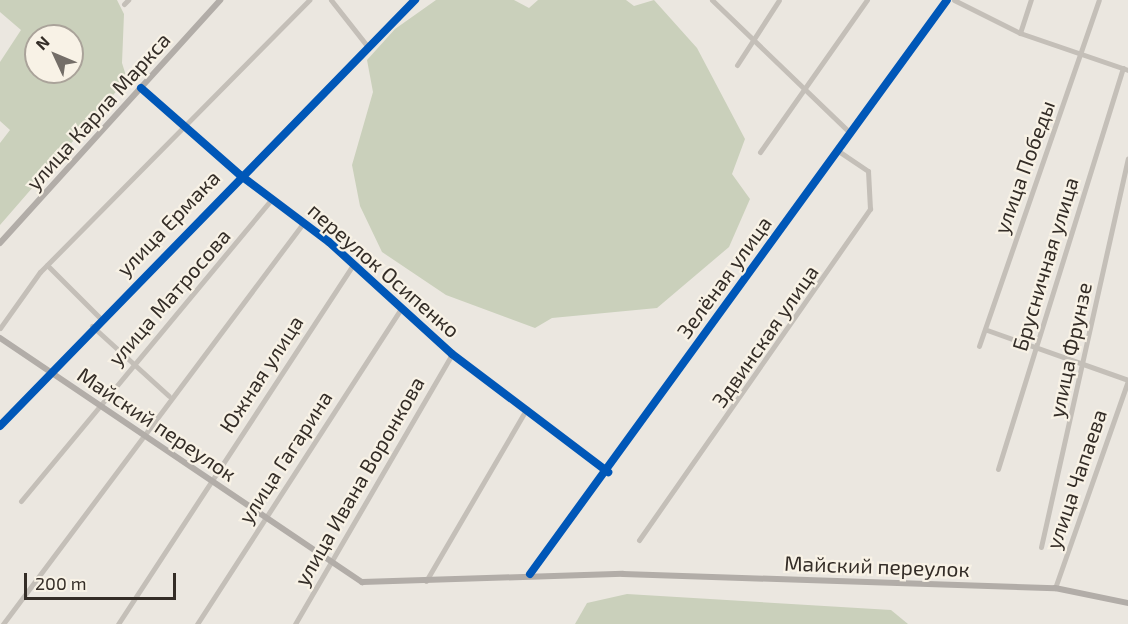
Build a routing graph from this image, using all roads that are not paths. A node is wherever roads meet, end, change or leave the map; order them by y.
1 (220, 0) edge
2 (309, 0) edge
3 (331, 0) edge
4 (415, 0) edge
5 (712, 0) edge
6 (780, 0) edge
7 (867, 0) edge
8 (947, 0) edge
9 (954, 0) edge
10 (1031, 0) edge
11 (1099, 0) edge
12 (1020, 33) junction
13 (752, 41) junction
14 (368, 47) junction
15 (1082, 57) junction
16 (736, 64) dead end
17 (1126, 69) edge
18 (141, 88) junction
19 (803, 90) junction
20 (182, 126) junction
21 (850, 133) junction
22 (838, 151) junction
23 (760, 152) dead end
24 (1128, 159) edge
25 (240, 175) junction
26 (273, 198) junction
27 (304, 222) junction
28 (0, 243) edge
29 (354, 264) junction
30 (48, 265) junction
31 (401, 309) junction
32 (100, 318) junction
33 (92, 326) junction
34 (0, 328) edge
35 (987, 330) junction
36 (0, 338) edge
37 (979, 346) dead end
38 (1037, 347) junction
39 (452, 354) junction
40 (1086, 362) junction
41 (132, 363) junction
42 (50, 370) junction
43 (1128, 381) edge
44 (169, 396) junction
45 (98, 404) junction
46 (527, 408) junction
47 (0, 426) edge
48 (140, 435) junction
49 (998, 469) dead end
50 (608, 472) junction
51 (211, 481) junction
52 (21, 501) dead end
53 (265, 518) junction
54 (639, 540) dead end
55 (1041, 547) dead end
56 (330, 562) junction
57 (530, 574) junction
58 (426, 581) junction
59 (1055, 588) junction
60 (1128, 603) edge
61 (3, 624) edge
62 (118, 624) edge
63 (197, 624) edge
64 (295, 624) edge

1 - 18 main road, улица Карла Маркса
2 - 20 street
3 - 14 street
4 - 14 street, улица Ермака
5 - 13 street
6 - 13 street
7 - 19 street
8 - 21 street, Зелёная улица
9 - 12 street
10 - 12 street
11 - 15 street, улица Победы
12 - 15 street
13 - 16 street
13 - 19 street
14 - 25 street, улица Ермака
15 - 17 street
15 - 35 street, улица Победы
17 - 38 street, Брусничная улица
18 - 20 street, переулок Осипенко
18 - 28 main road, улица Карла Маркса
19 - 21 street
19 - 23 street
20 - 25 street, переулок Осипенко
20 - 30 street
21 - 22 street, Зелёная улица
22 - 50 street, Зелёная улица
22 - 54 street, Здвинская улица
24 - 40 street, улица Фрунзе
25 - 26 street, переулок Осипенко
25 - 32 street, улица Ермака
26 - 27 street, переулок Осипенко
26 - 41 street, улица Матросова
27 - 29 street, переулок Осипенко
27 - 44 street
29 - 31 street, переулок Осипенко
29 - 51 street, Южная улица
30 - 32 street
30 - 34 street
31 - 39 street, переулок Осипенко
31 - 53 street, улица Гагарина
32 - 33 street, улица Ермака
33 - 41 street
33 - 42 street, улица Ермака
35 - 37 street, улица Победы
35 - 38 street
36 - 42 main road, Майский переулок
38 - 40 street
38 - 49 street, Брусничная улица
39 - 46 street, переулок Осипенко
39 - 56 street, улица Ивана Воронкова
40 - 43 street
40 - 55 street, улица Фрунзе
41 - 44 street
41 - 45 street, улица Матросова
42 - 45 main road, Майский переулок
42 - 47 street, улица Ермака
43 - 59 street, улица Чапаева
44 - 48 street
45 - 48 main road, Майский переулок
45 - 52 street, улица Матросова
46 - 50 street, переулок Осипенко
46 - 58 street
48 - 51 main road, Майский переулок
48 - 61 street
50 - 57 street, Зелёная улица
51 - 53 main road, Майский переулок
51 - 62 street, Южная улица
53 - 56 main road, Майский переулок
53 - 63 street, улица Гагарина
56 - 58 main road, Майский переулок
56 - 64 street, улица Ивана Воронкова
57 - 58 main road, Майский переулок
57 - 59 main road, Майский переулок
59 - 60 main road, Майский переулок

